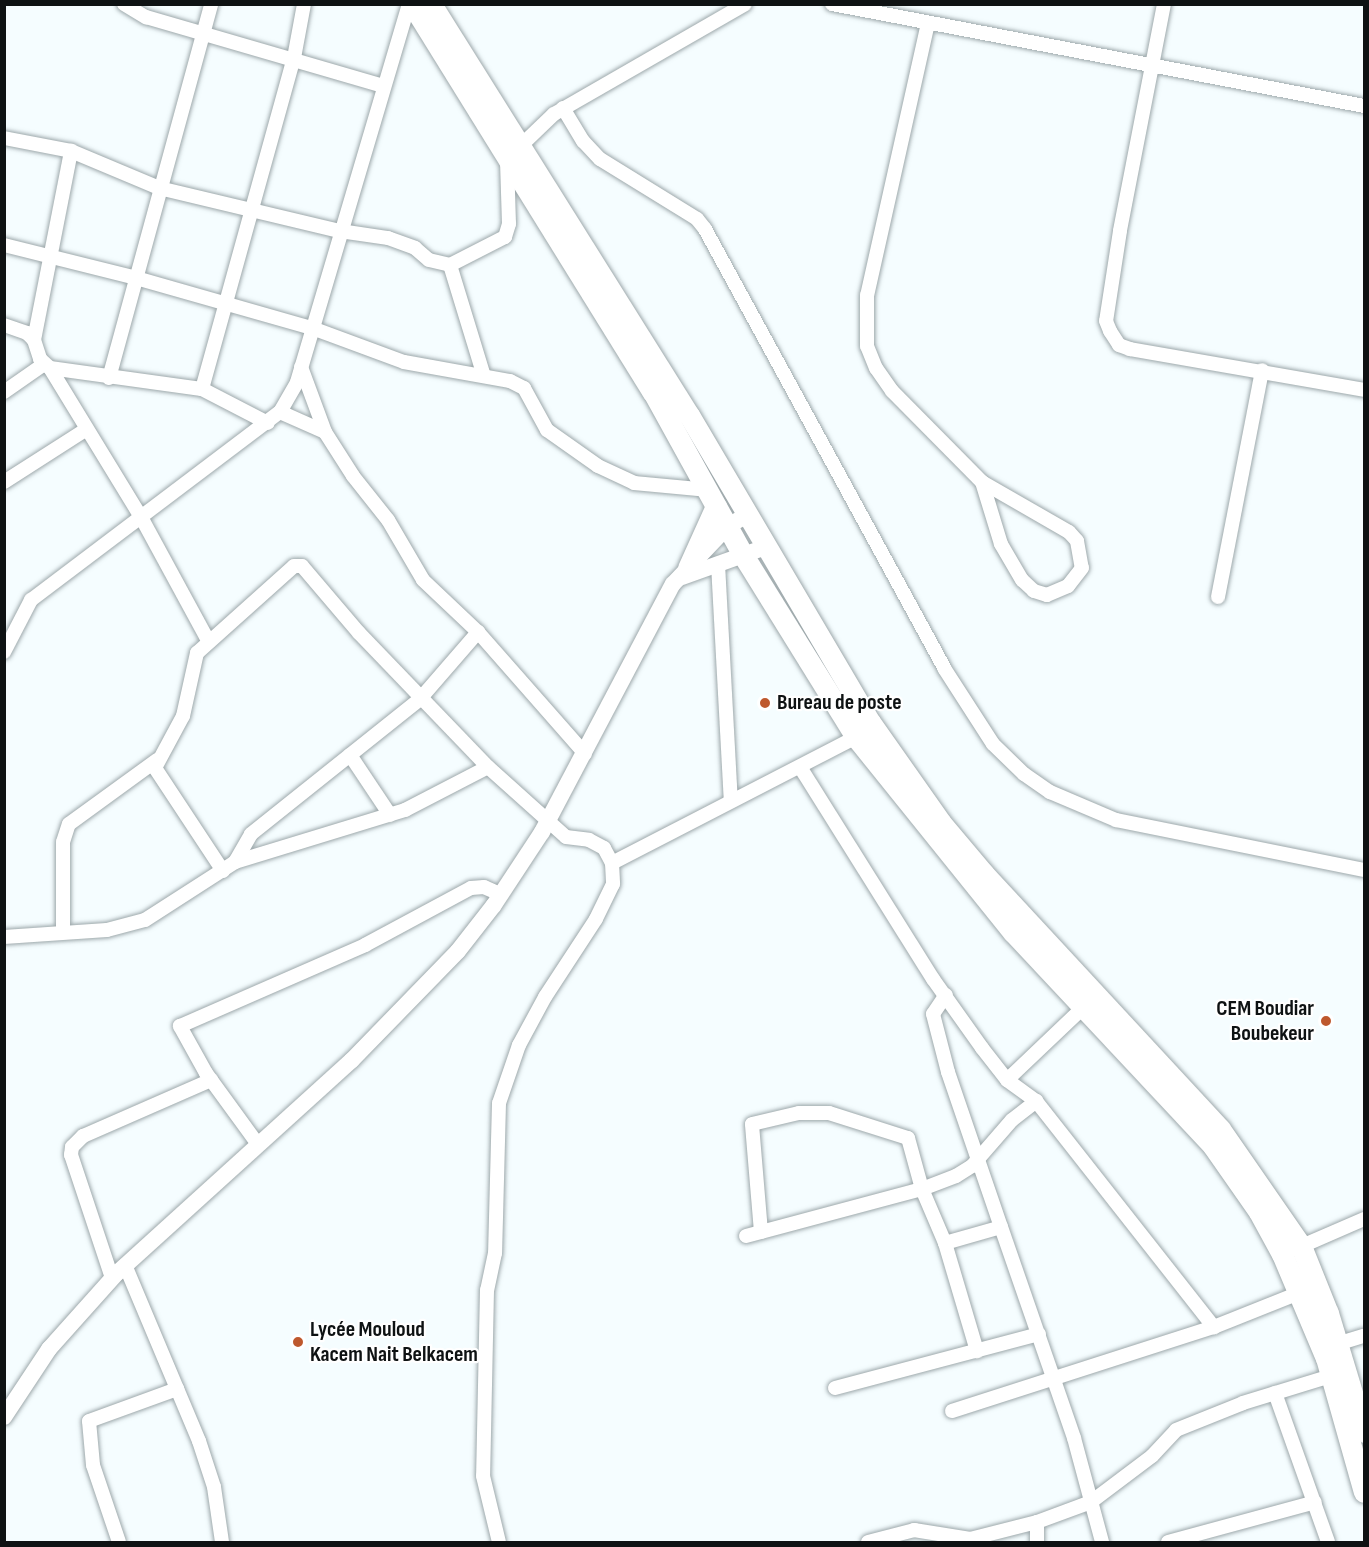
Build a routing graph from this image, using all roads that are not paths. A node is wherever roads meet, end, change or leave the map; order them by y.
1 (124, 4) edge
2 (211, 4) edge
3 (304, 4) edge
4 (411, 4) edge
5 (431, 4) edge
6 (745, 4) edge
7 (832, 4) edge
8 (1164, 4) edge
9 (928, 23) junction
10 (202, 32) junction
11 (294, 58) junction
12 (1150, 66) junction
13 (384, 86) junction
14 (1365, 106) edge
15 (563, 108) junction
16 (4, 138) edge
17 (71, 151) junction
18 (514, 152) junction
19 (159, 188) junction
20 (250, 210) junction
21 (340, 231) junction
22 (4, 245) edge
23 (50, 258) junction
24 (450, 265) junction
25 (136, 278) junction
26 (224, 302) junction
27 (4, 325) edge
28 (312, 328) junction
29 (34, 340) junction
30 (48, 366) junction
31 (301, 367) junction
32 (1262, 370) junction
33 (484, 376) junction
34 (110, 378) junction
35 (202, 389) junction
36 (1365, 390) edge
37 (4, 392) edge
38 (280, 412) junction
39 (268, 423) junction
40 (87, 429) junction
41 (325, 432) junction
42 (4, 482) edge
43 (982, 482) junction
44 (713, 498) junction
45 (747, 515) junction
46 (141, 517) junction
47 (728, 526) junction
48 (766, 547) junction
49 (744, 555) junction
50 (718, 564) junction
51 (683, 574) junction
52 (1218, 597) dead end
53 (478, 632) junction
54 (209, 642) junction
55 (4, 652) edge
56 (420, 699) junction
57 (856, 737) junction
58 (585, 754) junction
59 (350, 755) junction
60 (157, 760) junction
61 (488, 767) junction
62 (800, 767) junction
63 (731, 801) junction
64 (390, 815) junction
65 (548, 819) junction
66 (236, 862) junction
67 (612, 863) junction
68 (1365, 870) edge
69 (223, 871) junction
70 (500, 894) junction
71 (63, 932) junction
72 (4, 937) edge
73 (946, 995) junction
74 (1090, 1002) junction
75 (211, 1080) junction
76 (1007, 1080) junction
77 (1036, 1101) junction
78 (257, 1143) junction
79 (979, 1158) junction
80 (922, 1189) junction
81 (1365, 1219) edge
82 (1001, 1227) junction
83 (761, 1232) junction
84 (746, 1236) dead end
85 (945, 1243) junction
86 (1291, 1250) junction
87 (125, 1265) junction
88 (112, 1278) junction
89 (1299, 1293) junction
90 (1214, 1327) junction
91 (1039, 1334) junction
92 (1365, 1336) edge
93 (1337, 1344) junction
94 (977, 1351) junction
95 (1331, 1376) junction
96 (1054, 1378) junction
97 (835, 1388) dead end
98 (177, 1389) junction
99 (1275, 1394) junction
100 (952, 1411) dead end
101 (4, 1417) edge
102 (1360, 1437) edge
103 (1365, 1492) edge
104 (1091, 1502) junction
105 (1315, 1502) junction
106 (1037, 1522) junction
107 (1232, 1528) junction
108 (874, 1541) edge
109 (119, 1542) edge
110 (222, 1542) edge
111 (499, 1542) edge
112 (1038, 1542) edge
113 (1102, 1542) edge
114 (1168, 1542) edge
115 (1236, 1542) edge
116 (1328, 1542) edge

1 - 10 street
2 - 10 street
3 - 11 street
4 - 13 street
4 - 18 main road
5 - 18 main road
6 - 15 street
7 - 9 street
8 - 12 street
9 - 12 street
9 - 43 street
10 - 11 street
10 - 19 street
11 - 13 street
11 - 20 street
12 - 14 street
12 - 32 street
13 - 21 street
15 - 18 street
15 - 68 street
16 - 17 street
17 - 19 street
17 - 23 street
18 - 24 street
18 - 44 main road
18 - 45 main road
19 - 20 street
19 - 25 street
20 - 21 street
20 - 26 street
21 - 24 street
21 - 28 street
22 - 23 street
23 - 25 street
23 - 29 street
24 - 33 street
25 - 26 street
25 - 34 street
26 - 28 street
26 - 35 street
27 - 29 street
28 - 31 street
28 - 33 street
29 - 30 street
30 - 34 street
30 - 37 street
30 - 40 street
31 - 38 street
31 - 41 street
32 - 36 street
32 - 52 street
33 - 44 street
34 - 35 street
35 - 39 street
38 - 39 street
38 - 41 street
39 - 46 street
40 - 42 street
40 - 46 street
41 - 53 street
43 - 43 street
44 - 47 main road
44 - 51 main road
45 - 47 street
45 - 48 main road
46 - 54 street
46 - 55 street
47 - 49 main road
47 - 51 street
48 - 49 street
48 - 74 main road
49 - 50 street
49 - 57 main road
50 - 51 street
50 - 63 street
51 - 58 street
53 - 56 street
53 - 58 street
54 - 56 street
54 - 60 street
56 - 59 street
56 - 61 street
57 - 62 street
57 - 74 main road
58 - 65 street
59 - 64 street
59 - 66 street
60 - 69 street
60 - 71 street
61 - 64 street
61 - 65 street
62 - 63 street
62 - 73 street
63 - 67 street
64 - 66 street
65 - 67 street
65 - 70 street
66 - 69 street
67 - 111 street
69 - 71 street
70 - 75 street
70 - 78 street
71 - 72 street
73 - 76 street
73 - 79 street
74 - 76 street
74 - 86 main road
75 - 78 street
75 - 88 street
76 - 77 street
77 - 79 street
77 - 90 street
78 - 87 street
79 - 80 street
79 - 82 street
80 - 83 street
80 - 83 street
80 - 85 street
81 - 86 street
82 - 85 street
82 - 91 street
83 - 84 street
85 - 94 street
86 - 89 main road
86 - 93 main road
87 - 88 street
87 - 98 street
88 - 101 street
89 - 90 street
89 - 95 main road
90 - 96 street
91 - 94 street
91 - 96 street
92 - 93 street
93 - 102 main road
94 - 97 street
95 - 99 street
95 - 102 main road
96 - 100 street
96 - 104 street
98 - 109 street
98 - 110 street
99 - 104 street
99 - 105 street
102 - 103 main road
104 - 106 street
104 - 113 street
105 - 107 street
105 - 116 street
106 - 108 street
106 - 112 street
107 - 114 street
107 - 115 street

